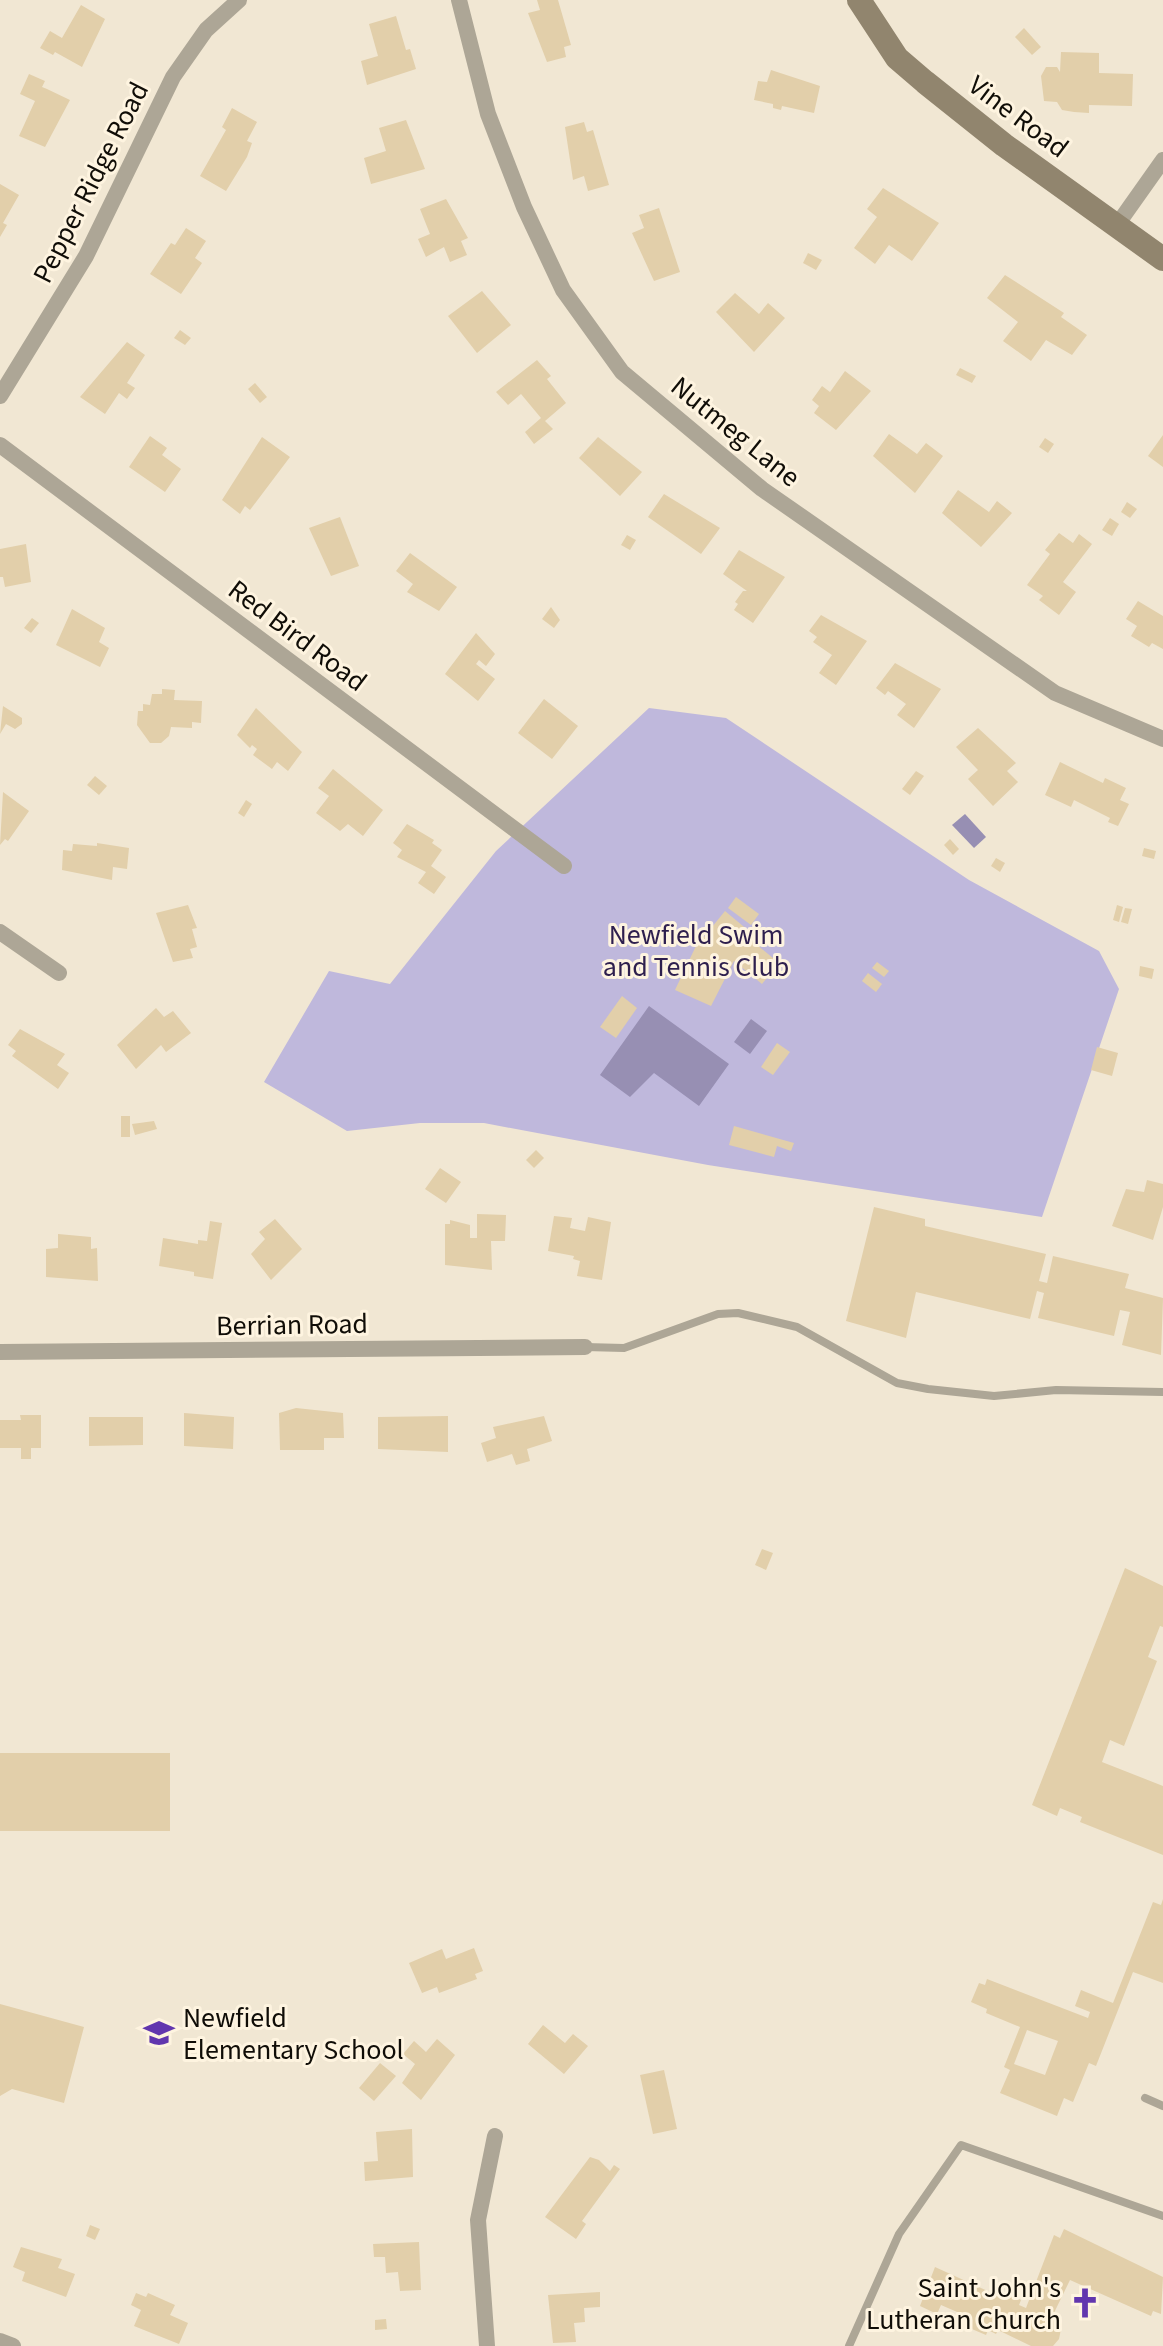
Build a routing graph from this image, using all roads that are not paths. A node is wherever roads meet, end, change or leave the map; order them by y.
1 (239, 0) edge
2 (859, 0) edge
3 (461, 2) edge
4 (1163, 160) edge
5 (1117, 225) junction
6 (1163, 259) edge
7 (0, 396) edge
8 (0, 445) edge
9 (1163, 739) edge
10 (564, 866) dead end
11 (0, 932) edge
12 (59, 973) dead end
13 (585, 1347) joint
14 (0, 1352) edge
15 (1163, 1392) edge
16 (1145, 2098) dead end
17 (1163, 2106) edge
18 (495, 2136) dead end
19 (1163, 2216) edge
20 (0, 2341) edge
21 (13, 2346) edge
22 (487, 2346) edge
23 (849, 2346) edge

1 - 7 street, Pepper Ridge Road
2 - 5 street, Vine Road
3 - 9 street, Nutmeg Lane
4 - 5 street
5 - 6 street, Vine Road
8 - 10 street, Red Bird Road
11 - 12 street
13 - 14 street, Berrian Road
13 - 15 lane
16 - 17 lane
18 - 22 street
19 - 23 lane
20 - 21 street

